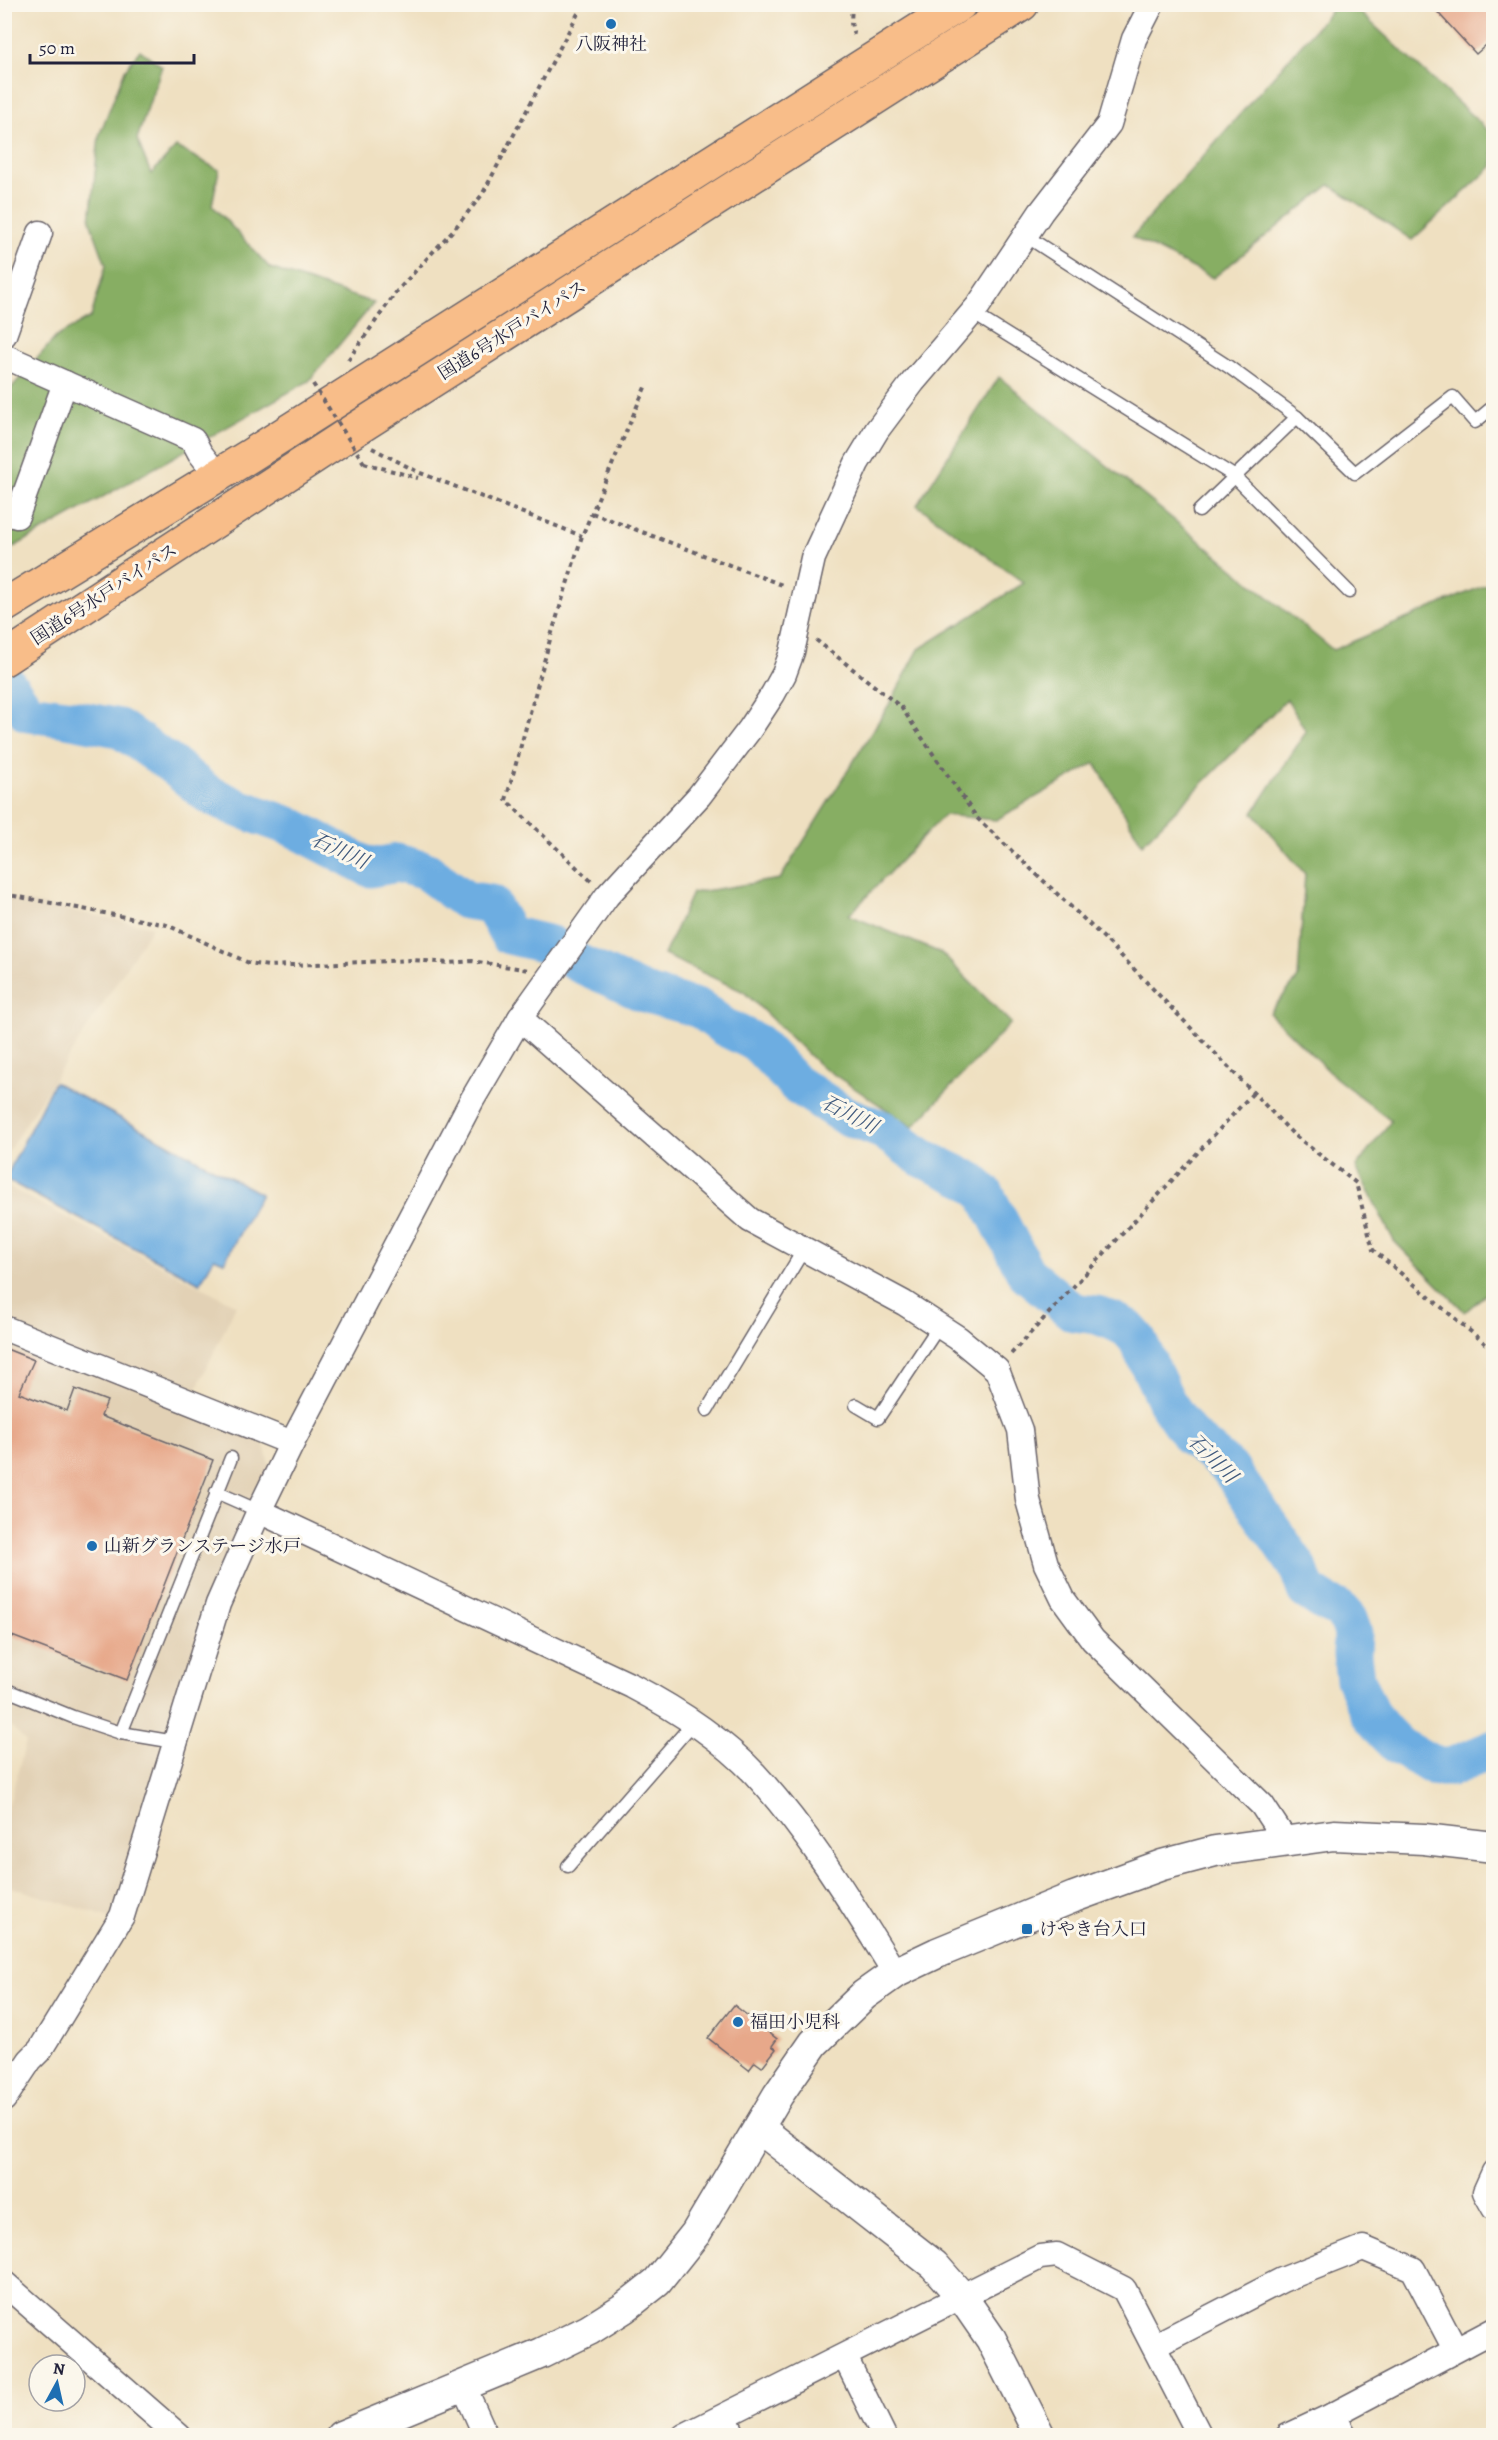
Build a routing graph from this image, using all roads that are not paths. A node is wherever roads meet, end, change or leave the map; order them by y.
1 (960, 4) edge
2 (1022, 4) edge
3 (1152, 4) edge
4 (40, 233) dead end
5 (1026, 236) junction
6 (12, 290) edge
7 (972, 313) junction
8 (4, 335) edge
9 (4, 356) edge
10 (65, 383) junction
11 (1494, 406) edge
12 (1297, 417) junction
13 (218, 476) junction
14 (1234, 476) junction
15 (1199, 511) dead end
16 (4, 512) edge
17 (1349, 592) dead end
18 (4, 606) edge
19 (10, 656) edge
20 (520, 1018) junction
21 (804, 1249) junction
22 (939, 1326) junction
23 (4, 1328) edge
24 (856, 1404) dead end
25 (706, 1410) dead end
26 (292, 1443) junction
27 (231, 1458) dead end
28 (216, 1492) junction
29 (259, 1510) junction
30 (4, 1689) edge
31 (694, 1722) junction
32 (121, 1733) junction
33 (175, 1742) junction
34 (1286, 1840) junction
35 (1494, 1847) edge
36 (568, 1866) dead end
37 (895, 1973) junction
38 (4, 2099) edge
39 (759, 2128) junction
40 (1494, 2172) edge
41 (1494, 2208) edge
42 (4, 2283) edge
43 (962, 2297) junction
44 (1494, 2330) edge
45 (1154, 2346) junction
46 (1455, 2349) junction
47 (845, 2357) junction
48 (464, 2387) junction
49 (1333, 2415) junction
50 (729, 2426) edge
51 (179, 2436) edge
52 (341, 2436) edge
53 (486, 2436) edge
54 (684, 2436) edge
55 (884, 2436) edge
56 (1040, 2436) edge
57 (1200, 2436) edge
58 (1288, 2436) edge
59 (1345, 2436) edge

1 - 13 highway, 国道6号水戸バイパス
2 - 19 highway, 国道6号水戸バイパス
3 - 5 street
4 - 6 street
5 - 7 street
5 - 12 lane
6 - 8 street
7 - 14 lane
7 - 20 street
9 - 10 street
10 - 13 street
10 - 16 street
11 - 12 lane
12 - 14 lane
13 - 18 highway, 国道6号水戸バイパス
14 - 15 lane
14 - 17 lane
20 - 21 street
20 - 26 street
21 - 22 street
21 - 25 lane
22 - 24 lane
22 - 34 street
23 - 26 street
26 - 29 street
27 - 28 lane
28 - 29 lane
28 - 32 lane
29 - 31 street
29 - 33 street
30 - 32 lane
31 - 36 lane
31 - 37 street
32 - 33 lane
33 - 38 street
34 - 35 street
34 - 37 street
37 - 39 street
39 - 43 street
39 - 48 street
40 - 41 street
42 - 51 street
43 - 45 street
43 - 47 street
43 - 56 street
44 - 46 street
45 - 46 street
45 - 57 street
46 - 49 street
47 - 50 street
47 - 55 street
48 - 52 street
48 - 53 street
49 - 58 street
49 - 59 street
50 - 54 street

